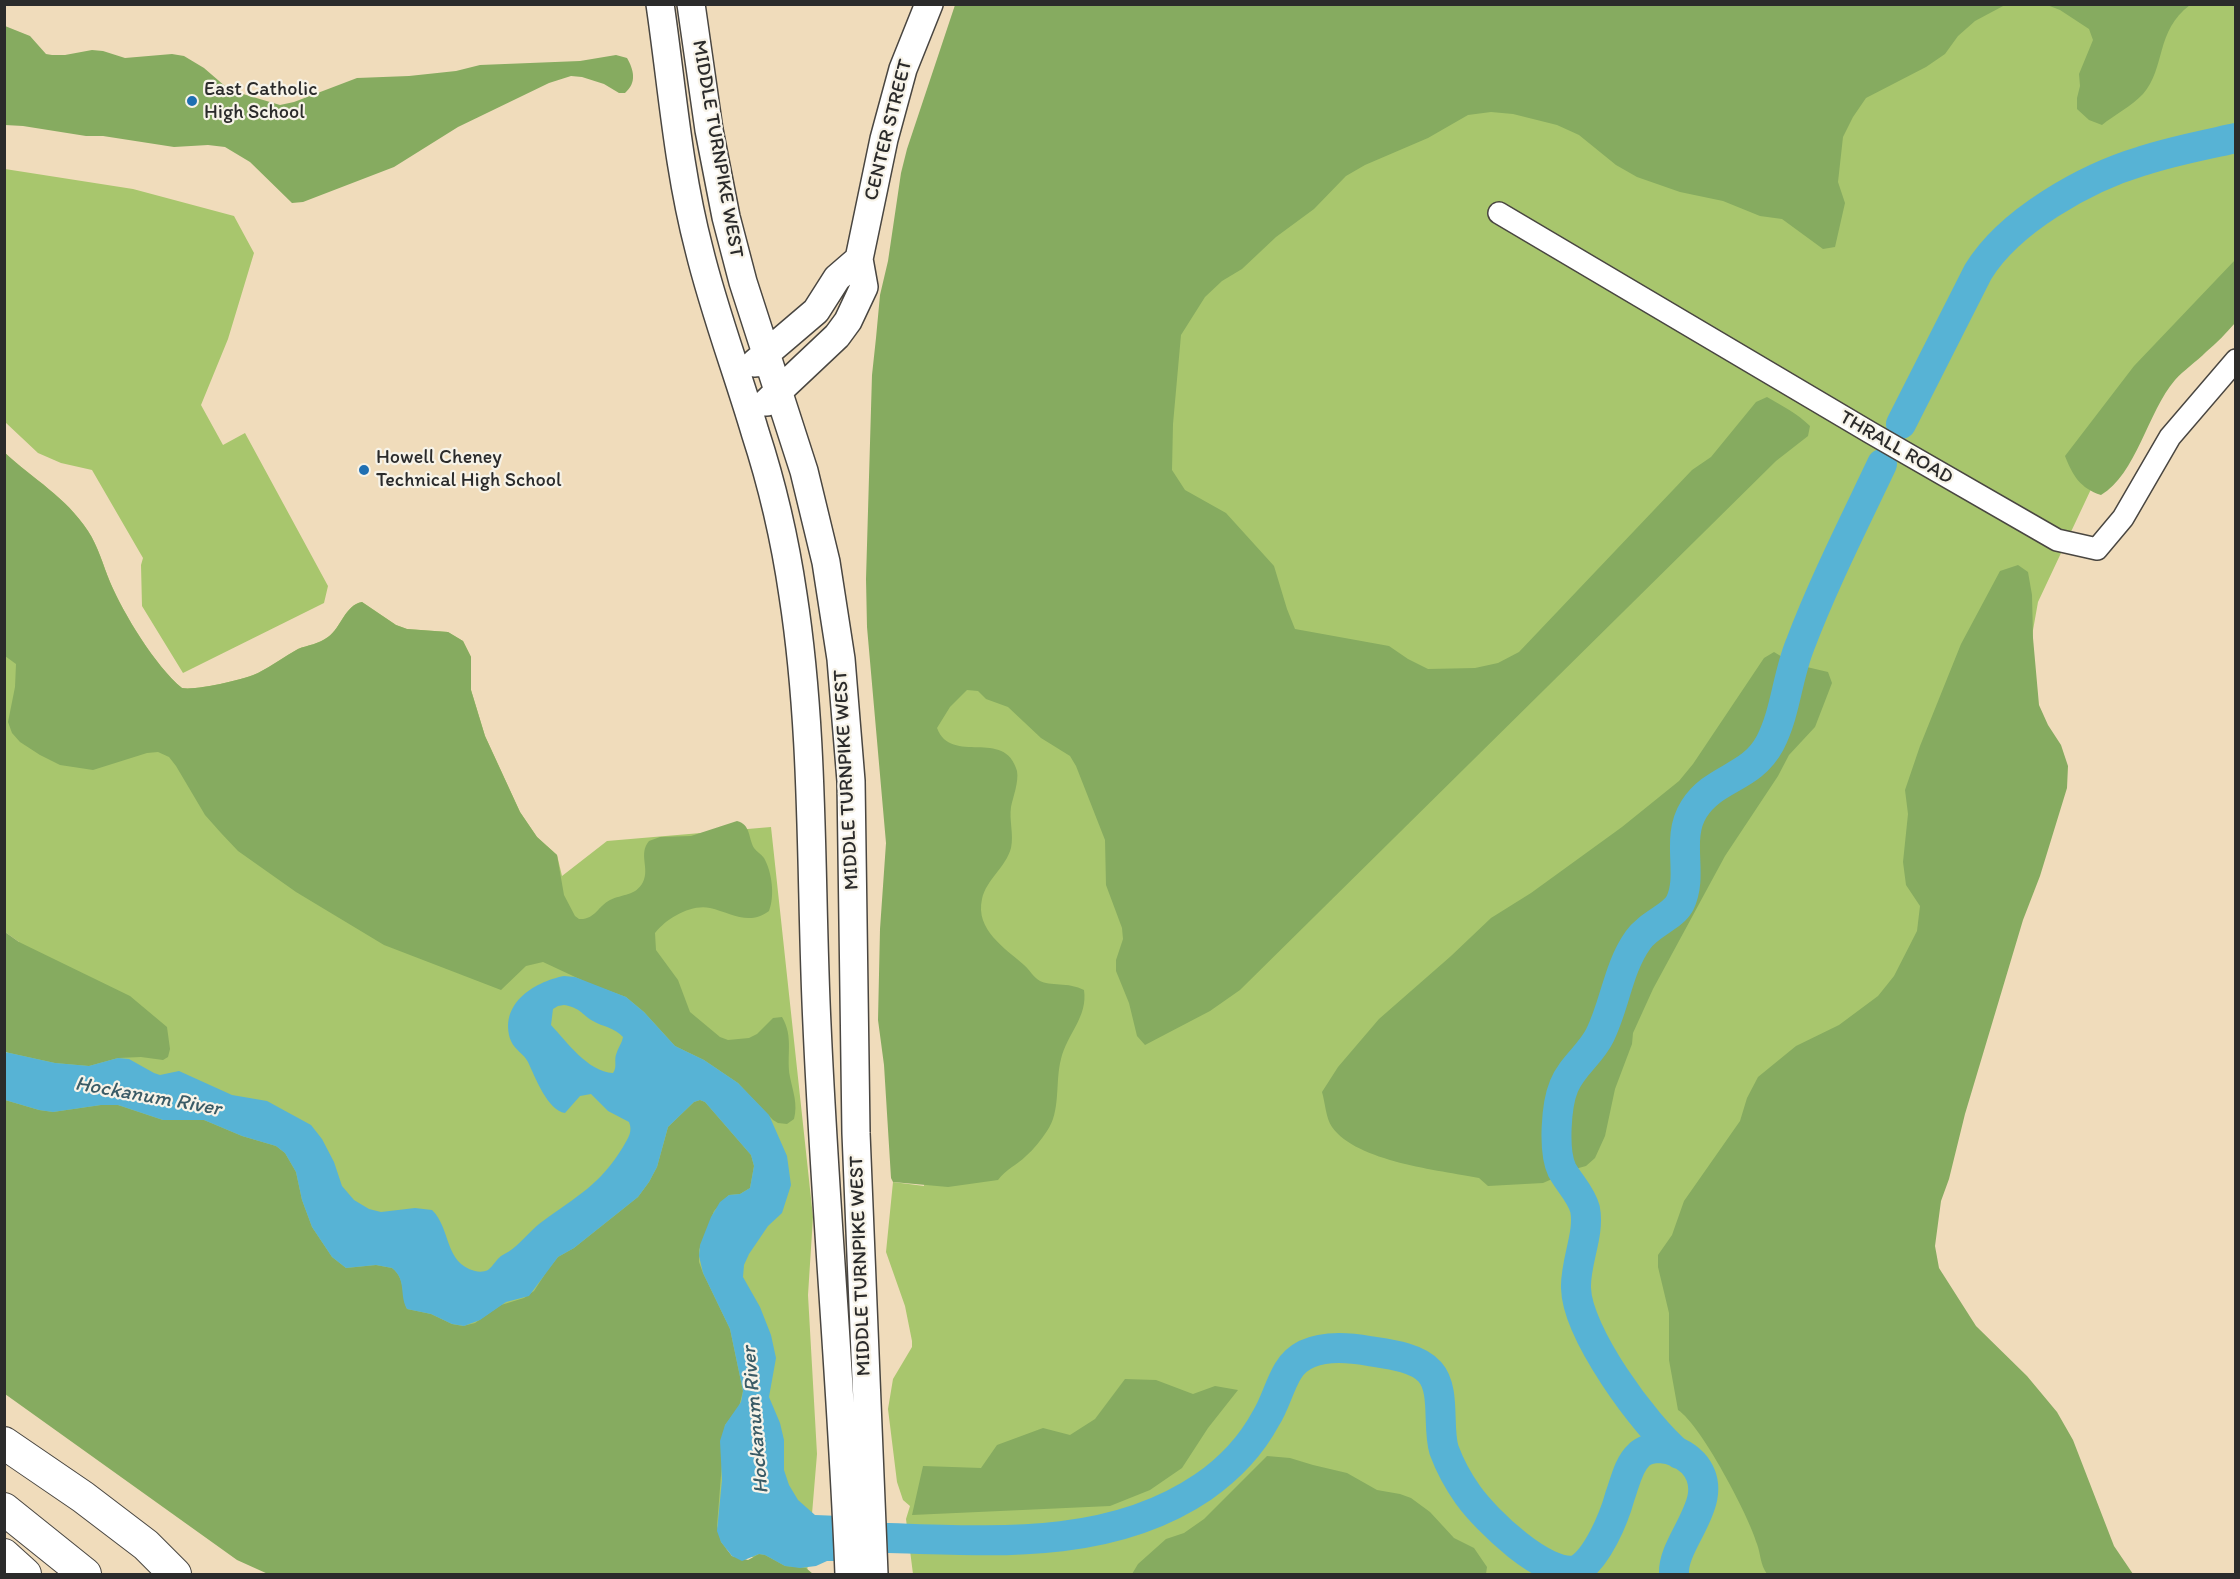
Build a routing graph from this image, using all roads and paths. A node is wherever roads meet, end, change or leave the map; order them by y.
1 (660, 4) edge
2 (692, 4) edge
3 (929, 4) edge
4 (1499, 213) dead end
5 (859, 259) junction
6 (766, 354) junction
7 (2235, 360) edge
8 (738, 378) junction
9 (779, 391) junction
10 (751, 417) junction
11 (831, 1264) junction
12 (861, 1265) junction
13 (4, 1443) edge
14 (858, 1501) junction
15 (4, 1509) edge
16 (146, 1545) junction
17 (4, 1555) edge
18 (861, 1573) edge
19 (25, 1575) edge
20 (85, 1575) edge
21 (175, 1575) edge
22 (194, 1575) edge

1 - 8 main road, MIDDLE TURNPIKE WEST
2 - 6 main road, MIDDLE TURNPIKE WEST
3 - 5 main road, CENTER STREET
4 - 7 street, THRALL ROAD
5 - 6 main road
5 - 9 main road, CENTER STREET
6 - 8 main road
6 - 9 main road, MIDDLE TURNPIKE WEST
8 - 10 main road, MIDDLE TURNPIKE WEST
9 - 10 main road, CENTER STREET
9 - 12 main road, MIDDLE TURNPIKE WEST
10 - 11 main road, MIDDLE TURNPIKE WEST
11 - 12 main road
11 - 14 main road, MIDDLE TURNPIKE WEST
12 - 14 main road, MIDDLE TURNPIKE WEST
13 - 16 highway
14 - 18 main road, MIDDLE TURNPIKE WEST
15 - 20 highway
16 - 21 highway
16 - 22 highway
17 - 19 highway

